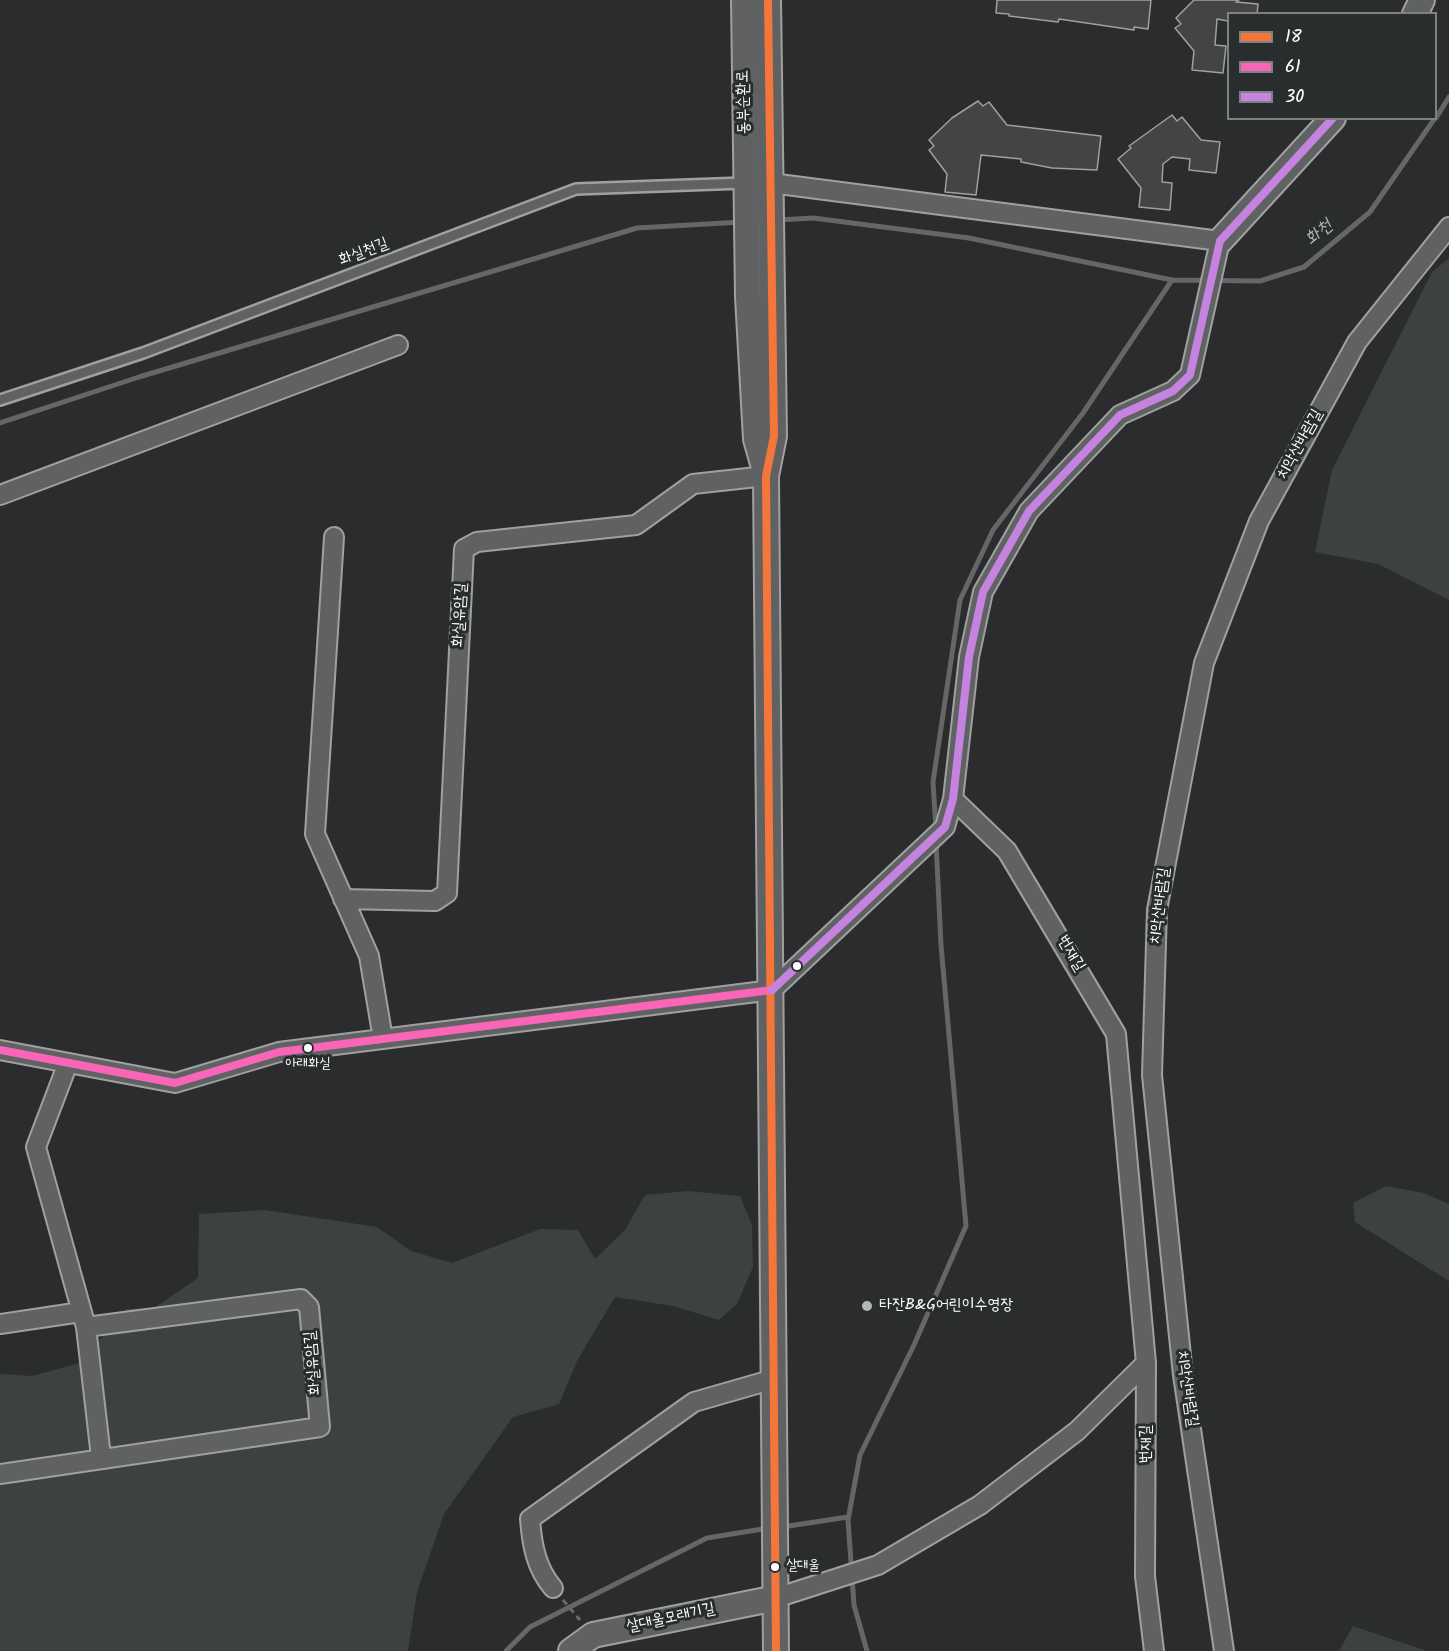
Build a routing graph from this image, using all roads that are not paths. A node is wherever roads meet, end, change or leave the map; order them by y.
1 (744, 0) edge
2 (768, 0) edge
3 (1331, 120) edge
4 (759, 193) junction
5 (1449, 227) edge
6 (1219, 247) junction
7 (398, 345) dead end
8 (0, 400) edge
9 (766, 476) junction
10 (0, 495) edge
11 (333, 537) dead end
12 (953, 799) junction
13 (344, 899) junction
14 (772, 990) junction
15 (384, 1039) junction
16 (0, 1050) edge
17 (68, 1063) junction
18 (84, 1320) junction
19 (0, 1324) edge
20 (1146, 1363) junction
21 (774, 1379) junction
22 (101, 1457) junction
23 (0, 1474) edge
24 (554, 1588) road end
25 (779, 1597) junction
26 (571, 1651) edge
27 (776, 1651) edge
28 (1154, 1651) edge
29 (1224, 1651) edge

1 - 4 street, 동부순환로
2 - 4 street, 동부순환로
3 - 6 street
4 - 6 street
4 - 8 lane, 화실천길
4 - 9 street
5 - 29 street, 치악산바람길
6 - 12 street
7 - 10 street
9 - 13 street, 화실유암길
9 - 14 street
11 - 13 street
12 - 14 street
12 - 20 street, 번재길
13 - 15 street
14 - 15 street
14 - 21 street
15 - 17 street
16 - 17 street
17 - 18 street
18 - 19 street, 화실유암길
18 - 22 street
18 - 22 street, 화실유암길
20 - 25 street
20 - 28 street, 번재길
21 - 24 street
21 - 25 street
22 - 23 street, 화실유암길
25 - 26 street, 살대울모래기길
25 - 27 street

